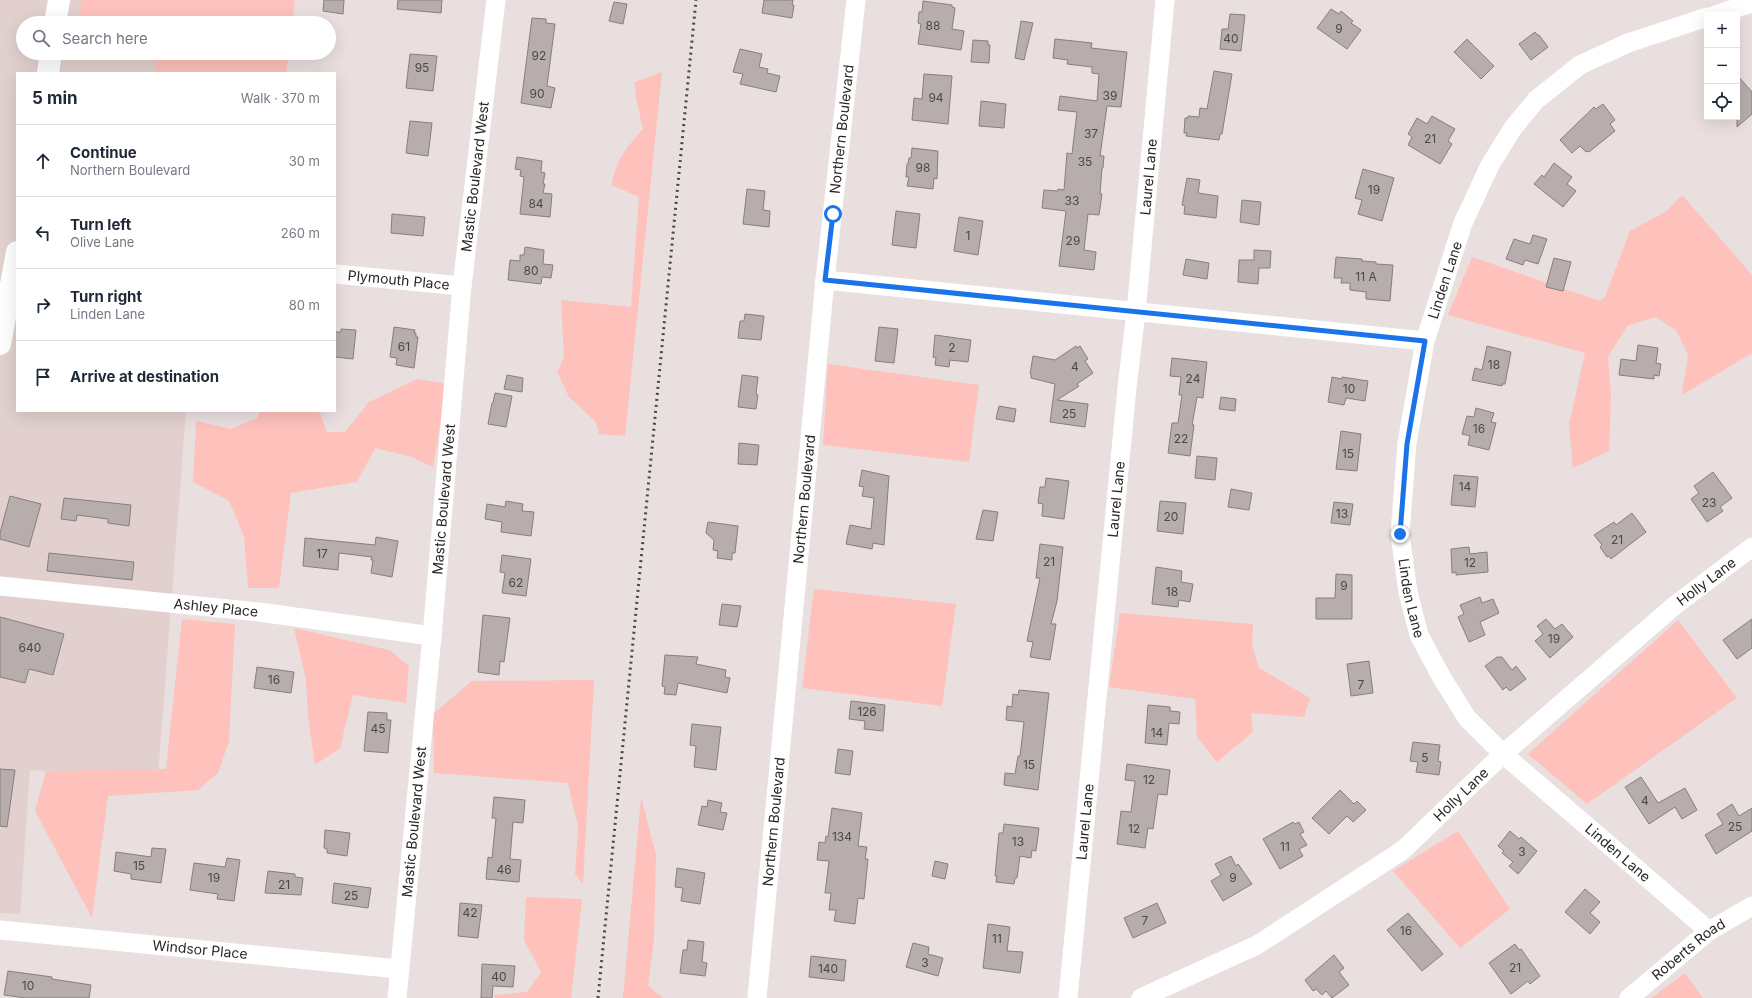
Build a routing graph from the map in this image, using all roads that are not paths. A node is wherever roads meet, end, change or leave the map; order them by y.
1 (59, 0) edge
2 (496, 0) edge
3 (856, 0) edge
4 (1165, 0) edge
5 (1752, 3) edge
6 (1724, 12) edge
7 (56, 16) edge
8 (1704, 18) edge
9 (50, 60) edge
10 (48, 72) edge
11 (16, 255) edge
12 (336, 274) edge
13 (825, 280) junction
14 (462, 286) junction
15 (5, 290) edge
16 (1136, 312) junction
17 (1425, 341) junction
18 (0, 344) edge
19 (1752, 547) edge
20 (0, 586) edge
21 (432, 636) junction
22 (1503, 754) junction
23 (1752, 906) edge
24 (0, 930) edge
25 (1709, 931) junction
26 (399, 969) junction
27 (397, 998) edge
28 (757, 998) edge
29 (1068, 998) edge
30 (1142, 998) edge
31 (1630, 998) edge

1 - 7 main road
2 - 14 street, Mastic Boulevard West
3 - 13 street, Northern Boulevard
4 - 16 street, Laurel Lane
5 - 6 street
8 - 17 street, Linden Lane
9 - 10 main road
11 - 15 main road
12 - 14 street, Plymouth Place
13 - 16 street
13 - 28 street, Northern Boulevard
14 - 21 street, Mastic Boulevard West
15 - 18 main road
16 - 17 street
16 - 29 street, Laurel Lane
17 - 22 street, Linden Lane
19 - 22 street, Holly Lane
20 - 21 street, Ashley Place
21 - 26 street, Mastic Boulevard West
22 - 25 street, Linden Lane
22 - 30 street, Holly Lane
23 - 25 street, Roberts Road
24 - 26 street, Windsor Place
25 - 31 street, Roberts Road
26 - 27 street, Mastic Boulevard West

